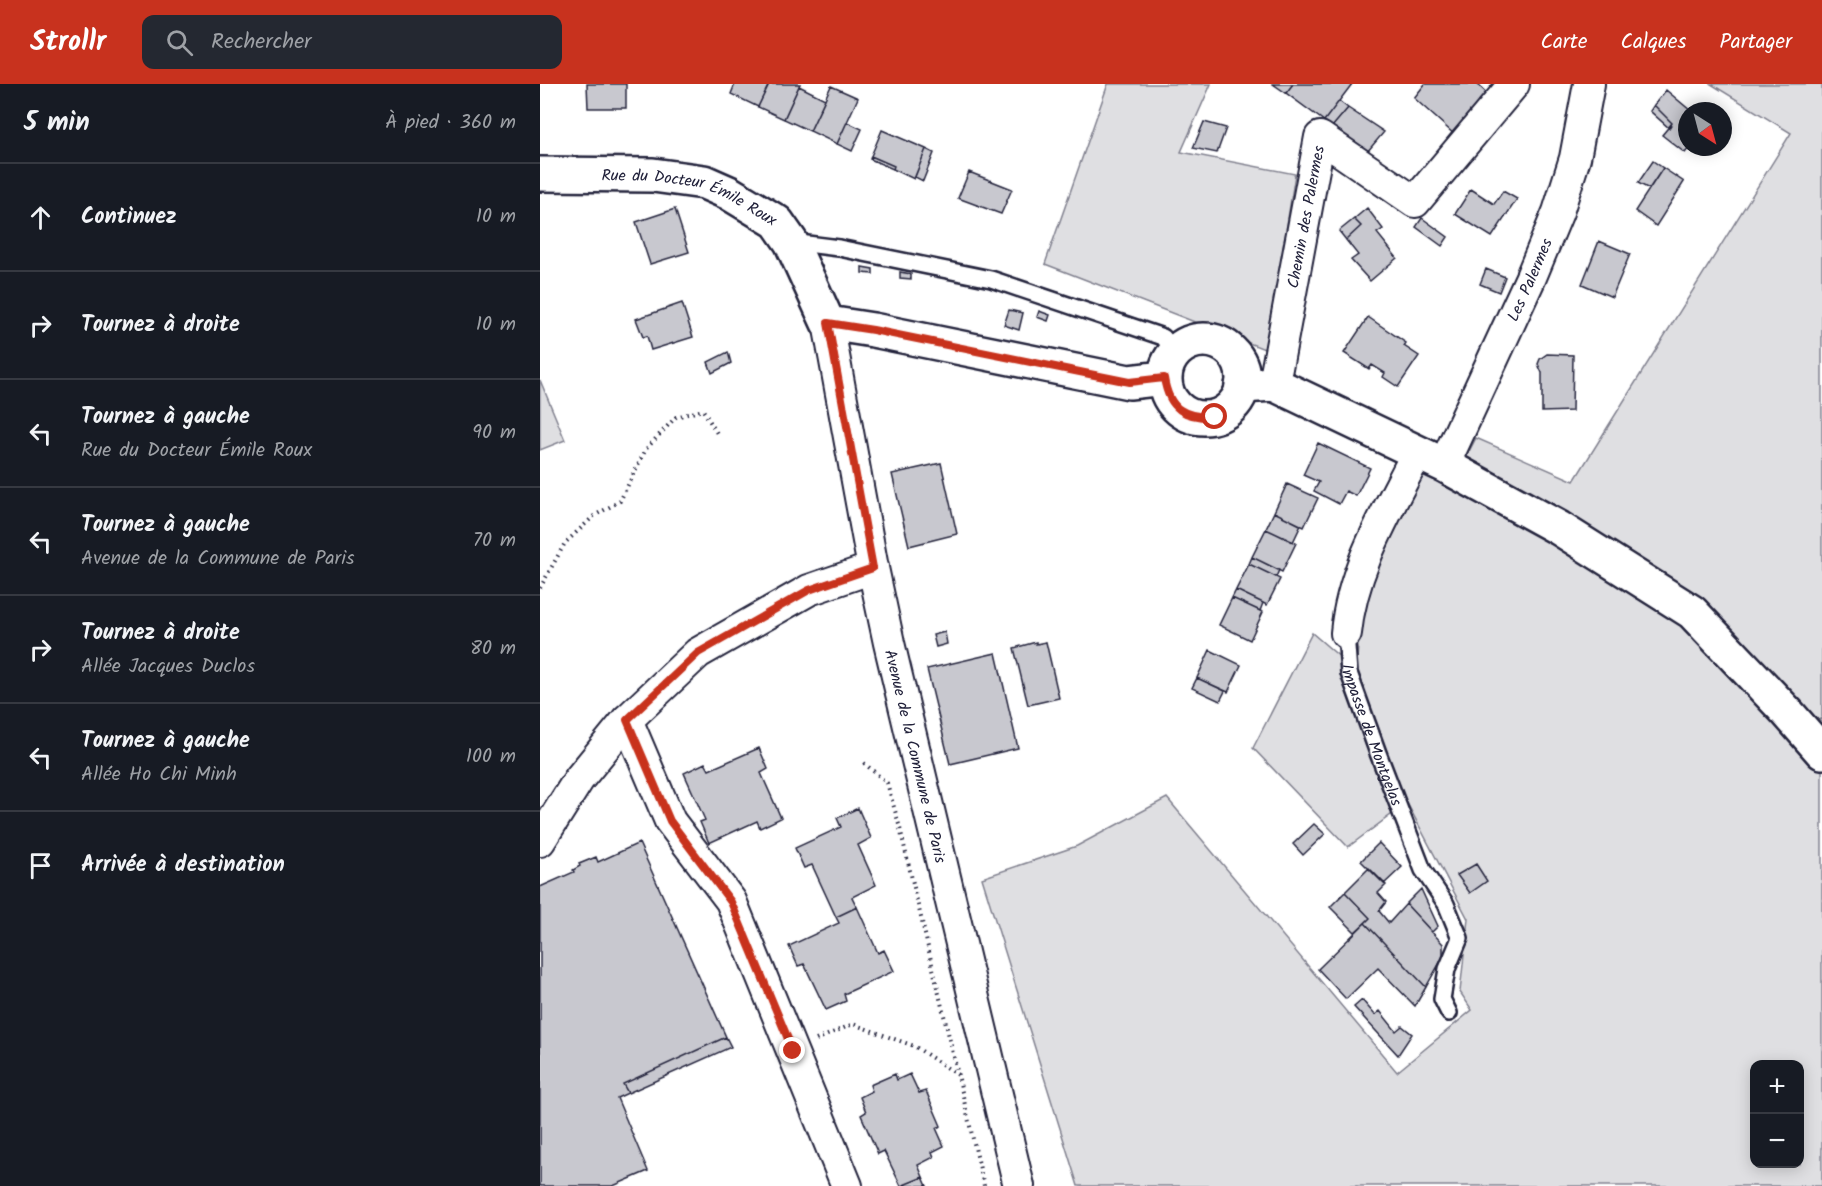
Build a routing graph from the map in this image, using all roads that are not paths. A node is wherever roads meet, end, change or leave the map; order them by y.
1 (1514, 84) edge
2 (1589, 84) edge
3 (540, 174) edge
4 (791, 242) junction
5 (828, 323) junction
6 (1170, 365) junction
7 (1274, 384) junction
8 (1242, 386) junction
9 (1430, 459) junction
10 (873, 568) junction
11 (1346, 633) joint
12 (627, 720) junction
13 (1822, 752) edge
14 (540, 841) edge
15 (1449, 1013) dead end
16 (847, 1186) edge
17 (1019, 1186) edge

1 - 7 street, Chemin des Palermes
2 - 9 street, Les Palermes
3 - 4 street, Rue du Docteur Émile Roux
4 - 5 street, Rue du Docteur Émile Roux
4 - 6 lane
5 - 6 street
5 - 10 street, Avenue de la Commune de Paris
6 - 8 street
6 - 8 street
7 - 8 street
7 - 9 street
9 - 11 street, Impasse de Montgelas
9 - 13 street
10 - 12 street
10 - 17 street, Avenue de la Commune de Paris
11 - 15 lane, Impasse de Montgelas
12 - 14 street
12 - 16 street

